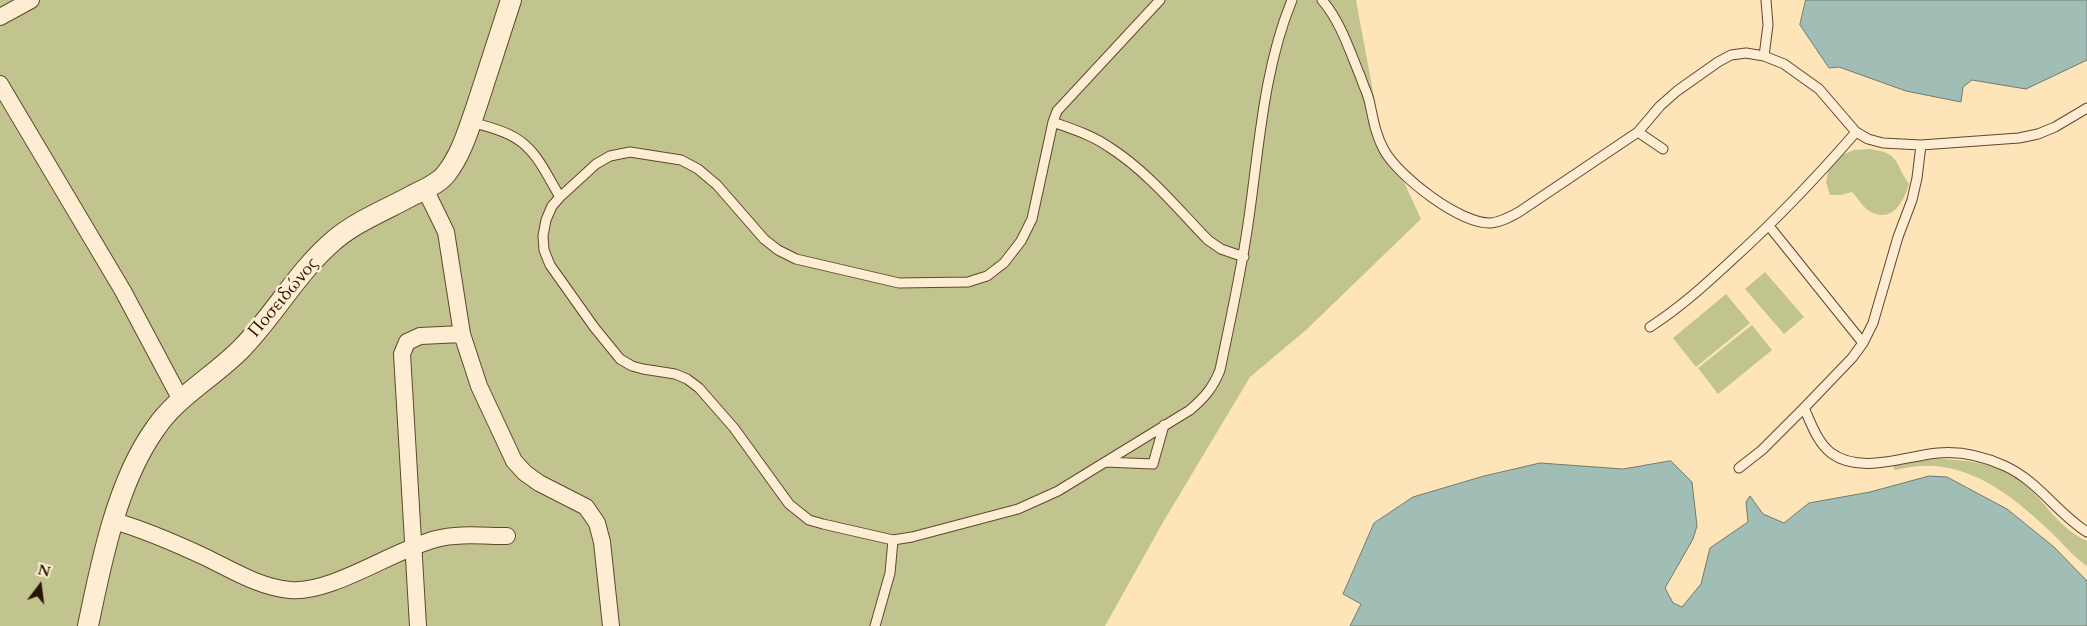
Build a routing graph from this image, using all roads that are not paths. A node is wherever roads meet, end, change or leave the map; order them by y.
1 (31, 0) edge
2 (511, 0) edge
3 (1160, 0) edge
4 (1292, 0) edge
5 (1322, 0) edge
6 (1766, 0) edge
7 (0, 17) edge
8 (1764, 56) junction
9 (0, 84) edge
10 (2087, 108) edge
11 (471, 122) junction
12 (1053, 122) junction
13 (1638, 132) junction
14 (1856, 132) junction
15 (1921, 145) junction
16 (1663, 149) dead end
17 (425, 189) junction
18 (560, 197) junction
19 (1769, 226) junction
20 (1244, 257) junction
21 (1650, 327) dead end
22 (462, 334) junction
23 (1863, 343) junction
24 (182, 400) junction
25 (1804, 408) junction
26 (1164, 425) junction
27 (1105, 462) junction
28 (1738, 468) dead end
29 (114, 521) junction
30 (2087, 532) edge
31 (508, 536) dead end
32 (893, 540) junction
33 (415, 546) junction
34 (88, 626) edge
35 (418, 626) edge
36 (610, 626) edge
37 (875, 626) edge

1 - 7 street
2 - 11 street, Ποσειδώνος
3 - 12 lane
4 - 20 lane
5 - 13 lane
6 - 8 lane
8 - 13 lane
8 - 14 lane
9 - 24 street
10 - 15 lane
11 - 17 street, Ποσειδώνος
11 - 18 lane
12 - 18 lane
12 - 20 lane
13 - 16 lane
14 - 15 lane
14 - 19 lane
15 - 23 lane
17 - 22 street
17 - 24 street, Ποσειδώνος
18 - 32 lane
19 - 21 lane
19 - 23 lane
20 - 26 lane
22 - 33 street
22 - 36 street
23 - 25 lane
24 - 29 street, Ποσειδώνος
25 - 28 lane
25 - 30 lane
26 - 27 lane
26 - 27 lane
27 - 32 lane
29 - 33 street
29 - 34 street, Ποσειδώνος
31 - 33 street
32 - 37 lane
33 - 35 street

